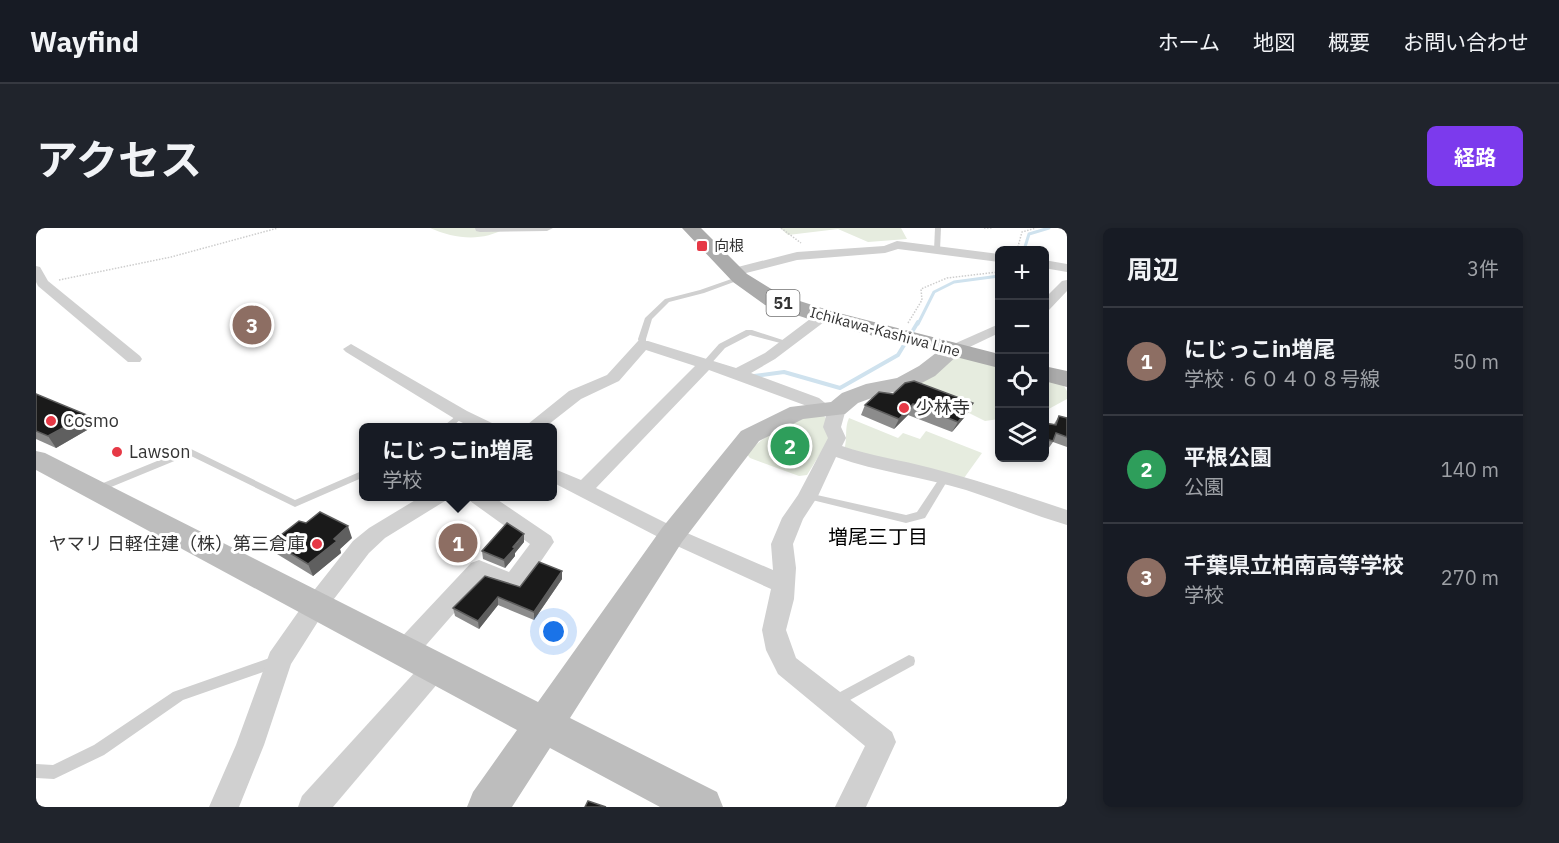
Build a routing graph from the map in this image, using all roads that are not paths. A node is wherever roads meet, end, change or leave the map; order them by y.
1 (547, 228) edge
2 (691, 228) edge
3 (938, 228) edge
4 (480, 229) edge
5 (938, 250) junction
6 (995, 257) edge
7 (1049, 265) edge
8 (1067, 268) edge
9 (737, 275) junction
10 (38, 279) edge
11 (1067, 284) edge
12 (1049, 302) edge
13 (823, 316) junction
14 (995, 330) edge
15 (788, 343) junction
16 (643, 344) junction
17 (351, 349) dead end
18 (952, 350) junction
19 (134, 359) dead end
20 (995, 360) edge
21 (706, 364) junction
22 (738, 374) junction
23 (1049, 374) edge
24 (1067, 379) edge
25 (830, 409) junction
26 (461, 415) junction
27 (451, 423) edge
28 (478, 423) edge
29 (538, 423) edge
30 (832, 449) junction
31 (36, 459) edge
32 (359, 475) edge
33 (557, 477) edge
34 (944, 478) junction
35 (95, 490) junction
36 (583, 490) junction
37 (808, 496) junction
38 (430, 501) edge
39 (484, 501) edge
40 (1067, 518) edge
41 (672, 535) junction
42 (782, 584) junction
43 (316, 605) junction
44 (404, 652) junction
45 (279, 660) junction
46 (909, 661) dead end
47 (435, 668) junction
48 (833, 702) junction
49 (544, 725) junction
50 (36, 771) edge
51 (224, 807) edge
52 (313, 807) edge
53 (488, 807) edge
54 (702, 807) edge
55 (850, 807) edge

1 - 4 street
2 - 9 main road, Ichikawa-Kashiwa Line / 51
3 - 5 lane
5 - 6 street
5 - 9 street
7 - 8 street
9 - 13 main road, Ichikawa-Kashiwa Line / 51
9 - 16 lane
10 - 19 street
11 - 12 street
13 - 15 street
13 - 18 main road, Ichikawa-Kashiwa Line / 51
14 - 18 street
15 - 21 lane
15 - 22 street
16 - 21 street
16 - 29 street
17 - 26 street
18 - 20 main road, Ichikawa-Kashiwa Line / 51
18 - 25 street
21 - 22 street
21 - 36 street
22 - 25 street
23 - 24 main road
25 - 30 street
25 - 41 street
26 - 27 lane
26 - 28 street
30 - 34 street
30 - 37 street
31 - 35 street
32 - 35 lane
33 - 36 street
34 - 37 lane
34 - 40 street
35 - 43 street
36 - 41 street
37 - 42 street
38 - 43 street
39 - 44 street
41 - 42 street
41 - 49 street
42 - 48 street
43 - 44 street
43 - 45 street
44 - 47 street
45 - 50 lane
45 - 51 street
46 - 48 lane
47 - 49 street
47 - 52 street
48 - 55 street
49 - 53 street
49 - 54 street

